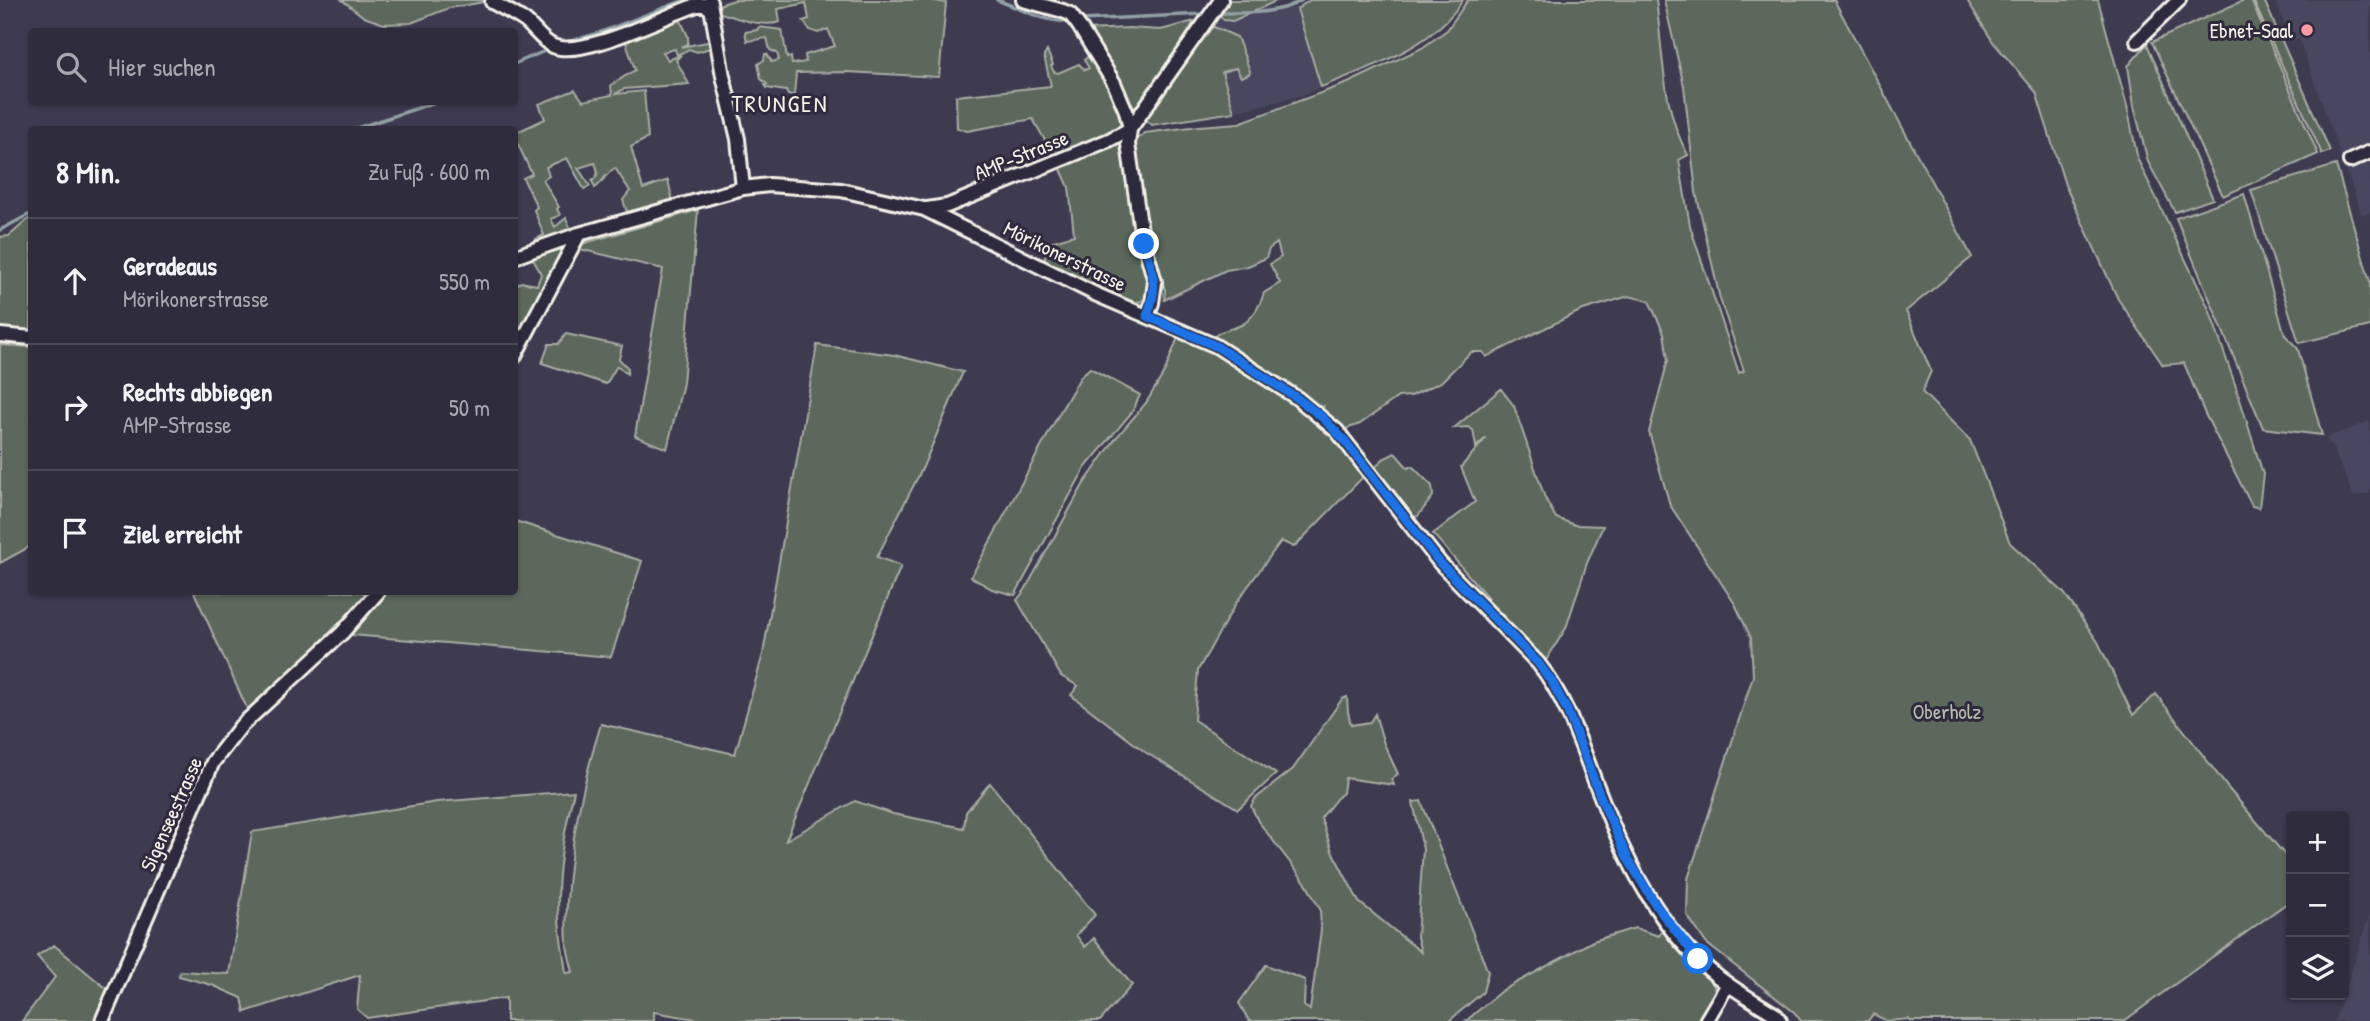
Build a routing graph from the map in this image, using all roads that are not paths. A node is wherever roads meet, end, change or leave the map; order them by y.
1 (1023, 0) edge
2 (1221, 0) edge
3 (2179, 0) edge
4 (492, 2) dead end
5 (710, 3) edge
6 (1067, 8) edge
7 (2137, 41) dead end
8 (1130, 129) junction
9 (2370, 152) edge
10 (2350, 161) dead end
11 (743, 188) junction
12 (923, 209) junction
13 (579, 233) junction
14 (518, 256) edge
15 (1147, 316) junction
16 (0, 335) edge
17 (28, 338) edge
18 (518, 349) edge
19 (375, 595) edge
20 (1728, 984) junction
21 (102, 1021) edge
22 (1706, 1021) edge
23 (1780, 1021) edge

1 - 6 street
2 - 8 street, AMP-Strasse
3 - 7 street
4 - 5 street
5 - 11 street
6 - 8 street
8 - 12 street, AMP-Strasse
8 - 15 street
9 - 10 street
11 - 12 street, Mörikonerstrasse
11 - 13 street, Mörikonerstrasse
12 - 15 street, Mörikonerstrasse
13 - 14 street, Mörikonerstrasse
13 - 18 street
15 - 20 street, Mörikonerstrasse
16 - 17 street
19 - 21 street, Sigenseestrasse
20 - 22 street
20 - 23 street, Mörikonerstrasse

